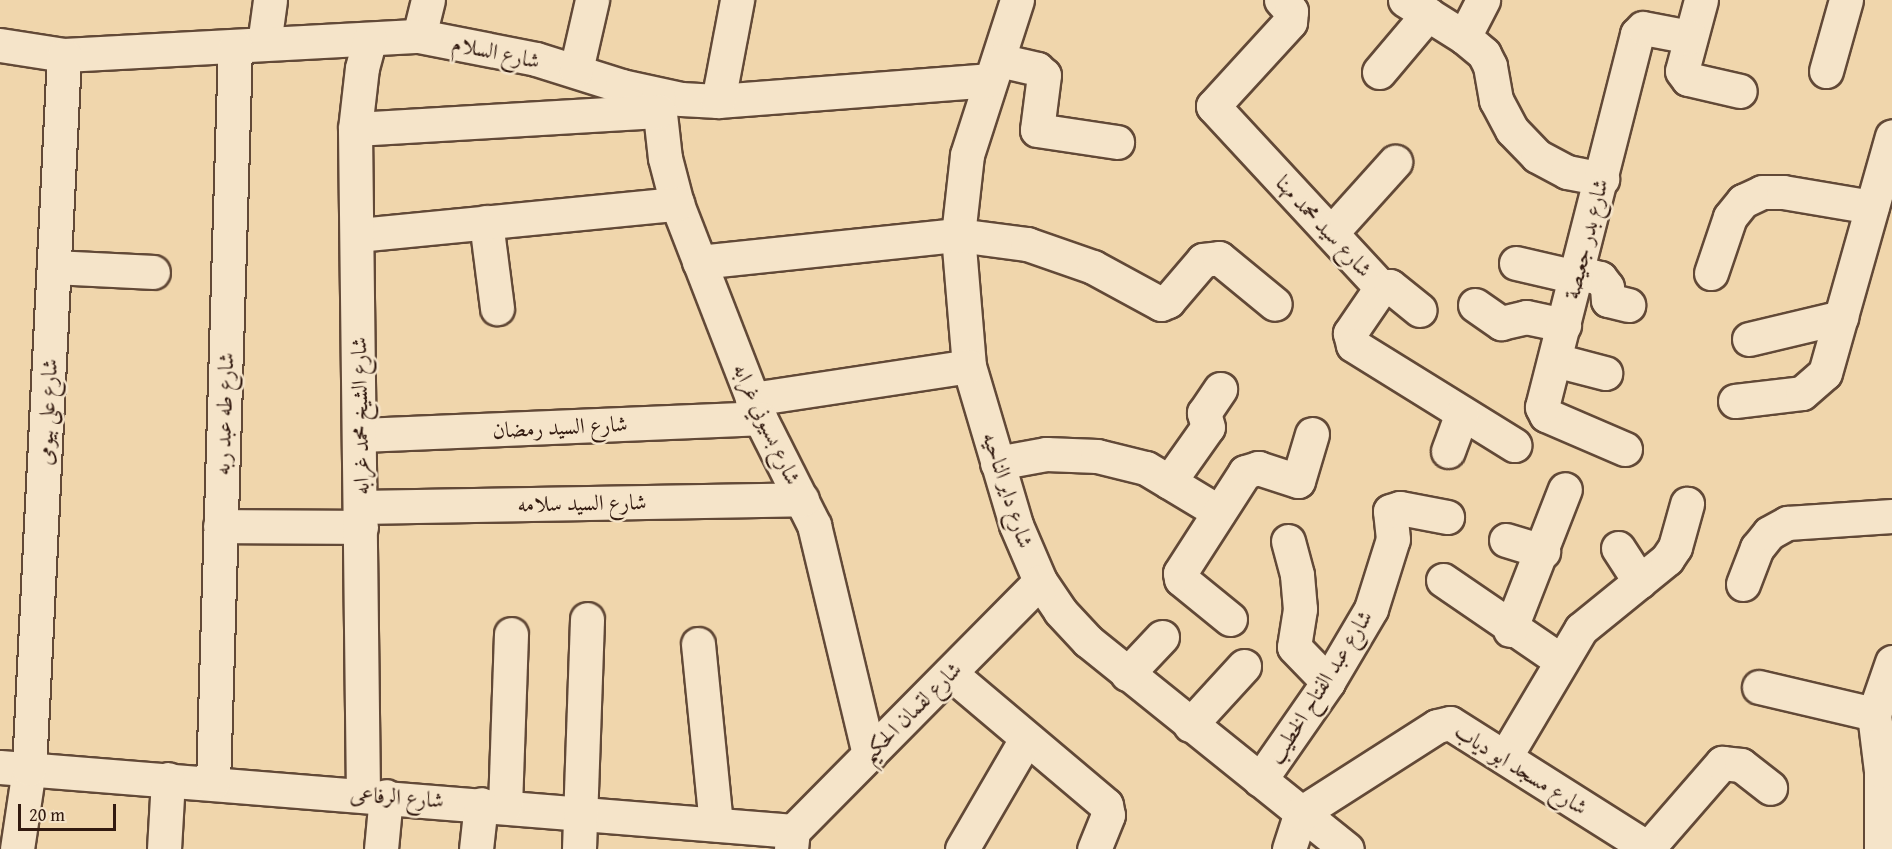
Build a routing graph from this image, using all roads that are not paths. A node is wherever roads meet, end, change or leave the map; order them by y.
1 (270, 0) edge
2 (428, 0) edge
3 (592, 0) edge
4 (737, 0) edge
5 (1017, 0) edge
6 (1483, 0) edge
7 (1701, 0) edge
8 (1846, 0) edge
9 (1414, 4) edge
10 (1294, 6) edge
11 (419, 36) junction
12 (1464, 37) junction
13 (1690, 37) junction
14 (370, 39) junction
15 (0, 45) edge
16 (250, 45) junction
17 (64, 55) junction
18 (576, 70) junction
19 (994, 70) junction
20 (1826, 71) dead end
21 (1378, 72) dead end
22 (1740, 91) dead end
23 (718, 100) junction
24 (658, 104) junction
25 (355, 129) junction
26 (1892, 135) edge
27 (1117, 142) dead end
28 (1395, 162) dead end
29 (1602, 179) junction
30 (677, 204) junction
31 (1872, 207) junction
32 (486, 222) junction
33 (1331, 233) junction
34 (358, 234) junction
35 (958, 235) junction
36 (699, 262) junction
37 (1516, 263) dead end
38 (54, 267) junction
39 (153, 272) dead end
40 (1712, 273) dead end
41 (1577, 275) junction
42 (1378, 292) junction
43 (1275, 304) dead end
44 (1628, 304) dead end
45 (1475, 305) dead end
46 (497, 308) dead end
47 (1420, 310) dead end
48 (1841, 317) junction
49 (1564, 325) junction
50 (1749, 339) dead end
51 (1555, 360) junction
52 (969, 366) junction
53 (1605, 373) dead end
54 (1220, 389) dead end
55 (1736, 401) dead end
56 (756, 408) junction
57 (1462, 413) junction
58 (1312, 434) dead end
59 (360, 435) junction
60 (1514, 445) dead end
61 (1625, 449) dead end
62 (1448, 451) dead end
63 (997, 463) junction
64 (1169, 482) junction
65 (1565, 489) dead end
66 (802, 499) junction
67 (1687, 504) dead end
68 (1219, 512) junction
69 (1892, 516) edge
70 (361, 517) junction
71 (1447, 517) dead end
72 (220, 526) junction
73 (1506, 540) dead end
74 (1288, 541) dead end
75 (1618, 548) dead end
76 (1543, 551) junction
77 (1443, 580) dead end
78 (1040, 581) junction
79 (1640, 582) junction
80 (1743, 584) dead end
81 (587, 619) dead end
82 (1230, 619) dead end
83 (1510, 630) junction
84 (511, 634) dead end
85 (1162, 637) dead end
86 (698, 644) dead end
87 (1560, 660) junction
88 (1892, 662) edge
89 (1244, 666) dead end
90 (950, 673) junction
91 (1127, 674) junction
92 (1328, 682) junction
93 (1760, 687) dead end
94 (1874, 714) junction
95 (1190, 725) junction
96 (1026, 739) junction
97 (869, 754) junction
98 (1505, 757) junction
99 (15, 768) edge
100 (168, 779) junction
101 (1260, 780) junction
102 (213, 783) junction
103 (1770, 788) dead end
104 (375, 796) junction
105 (493, 805) junction
106 (580, 812) junction
107 (1301, 813) junction
108 (716, 824) junction
109 (1885, 836) edge
110 (792, 840) edge
111 (17, 849) edge
112 (164, 849) edge
113 (381, 849) edge
114 (476, 849) edge
115 (579, 849) edge
116 (962, 849) edge
117 (1094, 849) edge
118 (1289, 849) edge
119 (1347, 849) edge
120 (1649, 849) edge

1 - 16 street, شارع طه عبد ربه
2 - 11 street
3 - 18 street
4 - 23 street
5 - 19 street, شارع داير الناحيه
6 - 12 street
7 - 13 street
8 - 20 street
9 - 12 street
9 - 21 street
10 - 33 street, شارع سيد محمد مهنا
11 - 14 street, شارع السلام
11 - 18 street, شارع السلام
12 - 29 street
13 - 22 street
13 - 29 street, شارع بدر جعيصة
14 - 16 street, شارع السلام
14 - 25 street, شارع الشيخ محمد غرابه
15 - 17 street, شارع السلام
16 - 17 street, شارع السلام
16 - 72 street, شارع طه عبد ربه
17 - 38 street, شارع على بيومى
18 - 24 street, شارع السلام
19 - 23 street, شارع السلام
19 - 27 street, شارع السلام
19 - 35 street, شارع داير الناحيه
23 - 24 street, شارع السلام
24 - 25 street
24 - 30 street, شارع بسيوني غرابه
25 - 34 street, شارع الشيخ محمد غرابه
26 - 31 street
28 - 33 street
29 - 41 street, شارع بدر جعيصة
30 - 32 street
30 - 36 street, شارع بسيوني غرابه
31 - 40 street
31 - 48 street
32 - 34 street
32 - 46 street
33 - 42 street, شارع سيد محمد مهنا
34 - 59 street, شارع الشيخ محمد غرابه
35 - 36 street
35 - 43 street
35 - 52 street, شارع داير الناحيه
36 - 56 street, شارع بسيوني غرابه
37 - 41 street
38 - 39 street
38 - 99 street, شارع على بيومى
41 - 44 street
41 - 49 street, شارع بدر جعيصة
42 - 47 street
42 - 57 street, شارع سيد محمد مهنا
45 - 49 street
48 - 50 street
48 - 55 street
49 - 51 street, شارع بدر جعيصة
51 - 53 street
51 - 61 street, شارع بدر جعيصة
52 - 56 street, شارع السيد رمضان
52 - 63 street, شارع داير الناحيه
54 - 64 street
56 - 59 street, شارع السيد رمضان
56 - 66 street, شارع بسيوني غرابه
57 - 60 street, شارع سيد محمد مهنا
57 - 62 street
58 - 68 street
59 - 70 street, شارع الشيخ محمد غرابه
63 - 64 street
63 - 78 street, شارع داير الناحيه
64 - 68 street
65 - 76 street
66 - 70 street, شارع السيد سلامه
66 - 97 street, شارع بسيوني غرابه
67 - 79 street
68 - 82 street
69 - 80 street
70 - 72 street, شارع السيد سلامه
70 - 104 street, شارع الشيخ محمد غرابه
71 - 92 street, شارع عبد الفتاح الخطيب
72 - 102 street, شارع طه عبد ربه
73 - 76 street
74 - 92 street
75 - 79 street
76 - 83 street
77 - 83 street
78 - 90 street, شارع لقمان الحكيم
78 - 91 street, شارع داير الناحيه
79 - 87 street
81 - 106 street
83 - 87 street
84 - 105 street
85 - 91 street
86 - 108 street
87 - 98 street
88 - 94 street
89 - 95 street
90 - 96 street
90 - 97 street, شارع لقمان الحكيم
91 - 95 street, شارع داير الناحيه
92 - 101 street, شارع عبد الفتاح الخطيب
93 - 94 street
94 - 109 street
95 - 101 street, شارع داير الناحيه
96 - 116 street
96 - 117 street
97 - 110 street, شارع لقمان الحكيم
98 - 107 street, شارع مسجد ابو دياب
98 - 120 street, شارع مسجد ابو دياب
99 - 100 street, شارع الرفاعى
99 - 111 street, شارع على بيومى
100 - 102 street, شارع الرفاعى
100 - 112 street
101 - 107 street, شارع داير الناحيه
102 - 104 street, شارع الرفاعى
103 - 120 street
104 - 105 street, شارع الرفاعى
104 - 113 street, شارع الشيخ محمد غرابه
105 - 106 street, شارع الرفاعى
105 - 114 street
106 - 108 street, شارع الرفاعى
106 - 115 street
107 - 118 street
107 - 119 street, شارع داير الناحيه
108 - 110 street, شارع الرفاعى

